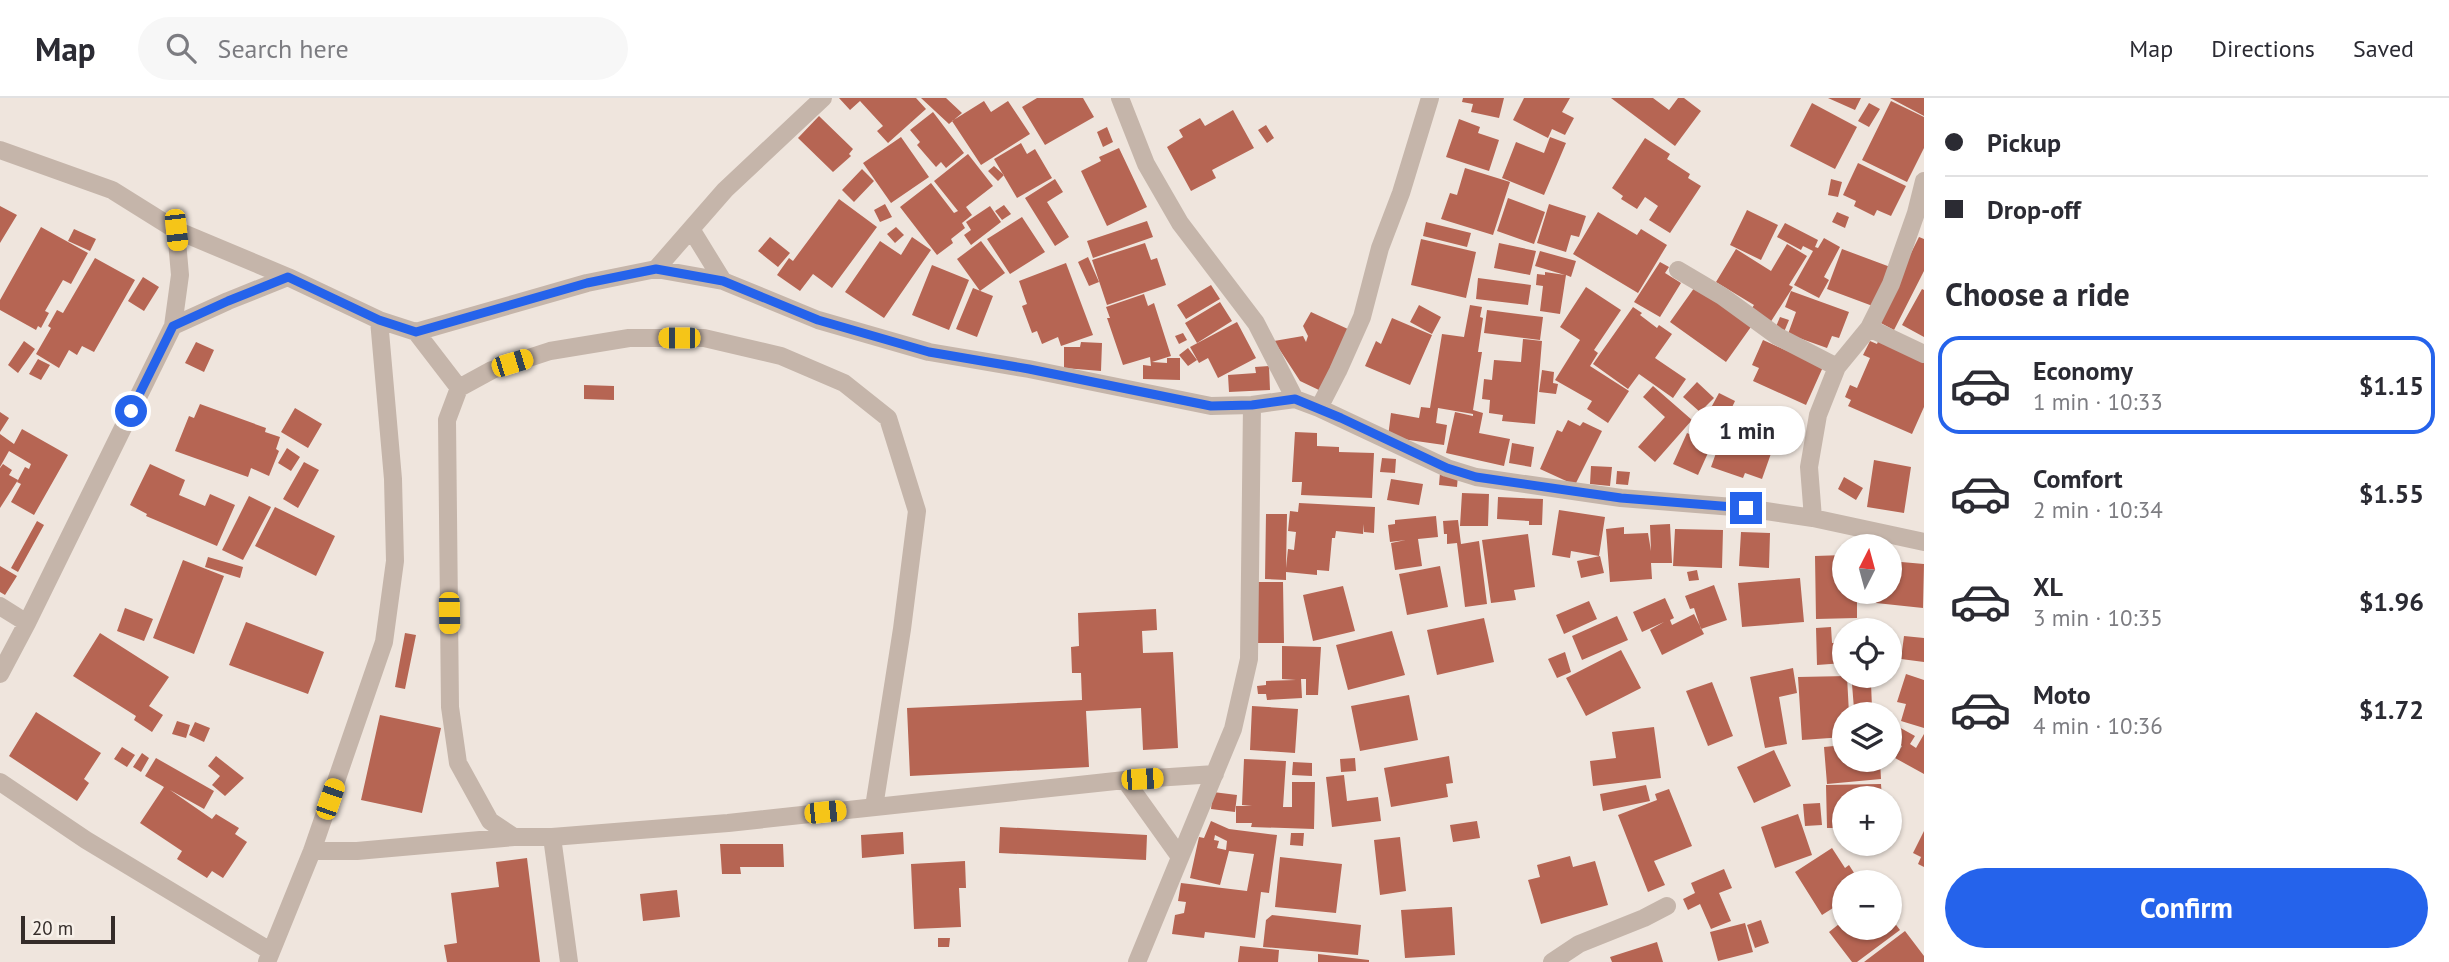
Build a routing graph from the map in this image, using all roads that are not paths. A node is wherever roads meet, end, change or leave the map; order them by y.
1 (823, 98) edge
2 (1120, 98) edge
3 (1430, 98) edge
4 (0, 150) edge
5 (1924, 181) edge
6 (691, 229) junction
7 (176, 230) junction
8 (656, 269) junction
9 (1678, 270) dead end
10 (288, 277) junction
11 (723, 281) junction
12 (379, 320) junction
13 (173, 326) junction
14 (1869, 328) junction
15 (416, 332) junction
16 (1924, 354) edge
17 (1837, 367) junction
18 (459, 388) junction
19 (1295, 399) junction
20 (1252, 405) junction
21 (1318, 408) junction
22 (1813, 518) junction
23 (1924, 542) edge
24 (0, 606) edge
25 (27, 623) junction
26 (0, 674) edge
27 (1215, 774) junction
28 (1125, 780) junction
29 (0, 782) edge
30 (874, 807) junction
31 (514, 837) junction
32 (552, 837) junction
33 (312, 851) junction
34 (1180, 857) junction
35 (1667, 906) dead end
36 (269, 956) edge
37 (569, 962) edge
38 (1137, 962) edge
39 (1552, 962) edge

1 - 6 street
2 - 19 street
3 - 21 street
4 - 7 street
5 - 14 street
6 - 8 street
6 - 11 street
7 - 10 street
7 - 13 street
8 - 11 street
8 - 15 street
9 - 17 street
10 - 12 street
10 - 13 street
11 - 20 street
12 - 15 street
12 - 33 street
13 - 25 street
14 - 16 street
14 - 17 street
15 - 18 street
17 - 22 street
18 - 30 street
18 - 31 street
19 - 20 street
19 - 21 street
20 - 27 street
21 - 22 street
22 - 23 street
24 - 25 street
25 - 26 street
27 - 28 street
27 - 34 street
28 - 30 street
28 - 34 street
29 - 36 street
30 - 32 street
31 - 32 street
31 - 33 street
32 - 37 street
33 - 36 street
34 - 38 street
35 - 39 street

